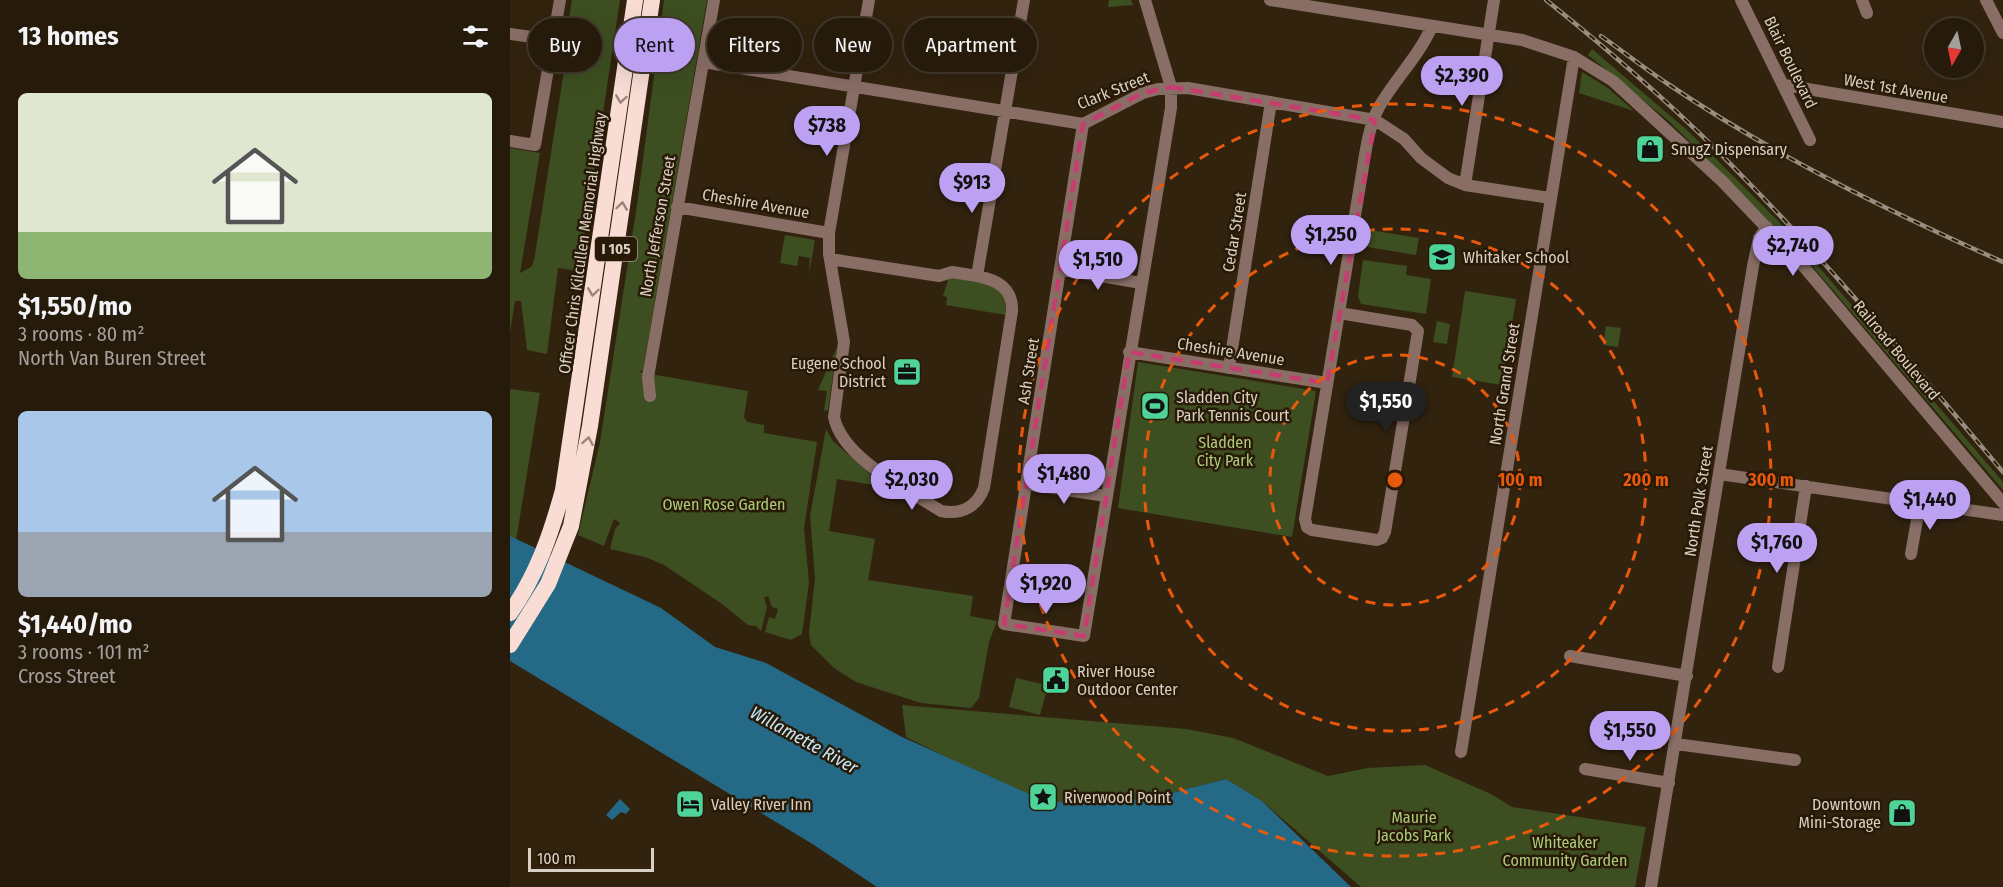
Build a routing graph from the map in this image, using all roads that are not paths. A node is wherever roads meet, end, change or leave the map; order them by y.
1 (560, 0) edge
2 (635, 0) edge
3 (652, 0) edge
4 (714, 0) edge
5 (869, 0) edge
6 (1024, 0) edge
7 (1145, 0) edge
8 (1270, 0) edge
9 (1494, 0) edge
10 (1741, 0) edge
11 (1862, 0) edge
12 (1986, 0) edge
13 (1867, 14) dead end
14 (557, 18) edge
15 (1432, 26) junction
16 (2003, 33) edge
17 (510, 34) edge
18 (1489, 34) junction
19 (528, 37) edge
20 (1574, 57) junction
21 (703, 62) junction
22 (548, 72) edge
23 (1784, 85) junction
24 (854, 86) junction
25 (1171, 87) junction
26 (1271, 102) junction
27 (1005, 111) junction
28 (1375, 120) junction
29 (2003, 122) edge
30 (1083, 124) junction
31 (1810, 140) dead end
32 (510, 141) edge
33 (1465, 184) junction
34 (1550, 198) junction
35 (677, 207) junction
36 (1767, 228) junction
37 (829, 233) junction
38 (830, 259) junction
39 (1060, 269) junction
40 (977, 276) junction
41 (1141, 283) junction
42 (1339, 313) junction
43 (1129, 352) junction
44 (1228, 368) junction
45 (1327, 383) junction
46 (650, 396) dead end
47 (1719, 474) junction
48 (1027, 484) junction
49 (1806, 486) junction
50 (570, 494) junction
51 (1106, 496) junction
52 (2003, 502) edge
53 (1920, 503) junction
54 (2003, 515) edge
55 (1911, 554) dead end
56 (510, 613) edge
57 (510, 629) edge
58 (510, 645) edge
59 (1570, 656) dead end
60 (1778, 667) dead end
61 (1687, 676) junction
62 (1676, 744) junction
63 (1461, 752) dead end
64 (1795, 760) dead end
65 (1585, 769) dead end
66 (1669, 783) junction
67 (1651, 887) edge

1 - 14 street
2 -> 50 highway, Officer Chris Kilcullen Memorial Highway / I 105
50 -> 3 highway, Officer Chris Kilcullen Memorial Highway / I 105
4 - 21 street, North Jefferson Street
5 - 24 street
6 - 27 street
7 - 25 street
8 - 15 street
9 - 18 street
10 - 23 street, Blair Boulevard
11 - 13 street
12 - 16 street
15 - 18 street
15 - 28 street
17 - 19 street
18 - 20 street
18 - 33 street
20 - 34 street, North Grand Street
20 - 36 street, Railroad Boulevard
21 - 24 street, Clark Street
21 - 35 street, North Jefferson Street
22 - 32 street
23 - 29 street, West 1st Avenue
23 - 31 street, Blair Boulevard
24 - 27 street, Clark Street
24 - 37 street
25 - 26 street, Clark Street
25 - 30 street, Clark Street
25 - 41 street
26 - 28 street, Clark Street
26 - 44 street, Cedar Street
27 - 30 street, Clark Street
27 - 40 street
28 - 33 street, Clark Street
28 - 42 street
30 - 39 street, Ash Street
33 - 34 street, Clark Street
34 - 63 street, North Grand Street
35 - 37 street, Cheshire Avenue
35 - 46 street, North Jefferson Street
36 - 47 street, North Polk Street
36 - 52 street, Railroad Boulevard
37 - 38 street
38 - 40 street
38 - 40 street
39 - 41 street
39 - 48 street, Ash Street
41 - 43 street
42 - 45 street
42 - 45 street
43 - 44 street, Cheshire Avenue
43 - 51 street
44 - 45 street, Cheshire Avenue
47 - 49 street
47 - 61 street, North Polk Street
48 - 51 street
48 - 51 street, Ash Street
49 - 53 street
49 - 60 street
50 - 56 highway, I 105
50 - 57 highway, I 105
50 - 58 highway
53 - 54 street
53 - 55 street
59 - 61 street
61 - 62 street, North Polk Street
62 - 64 street
62 - 66 street, North Polk Street
65 - 66 street
66 - 67 street, North Polk Street

